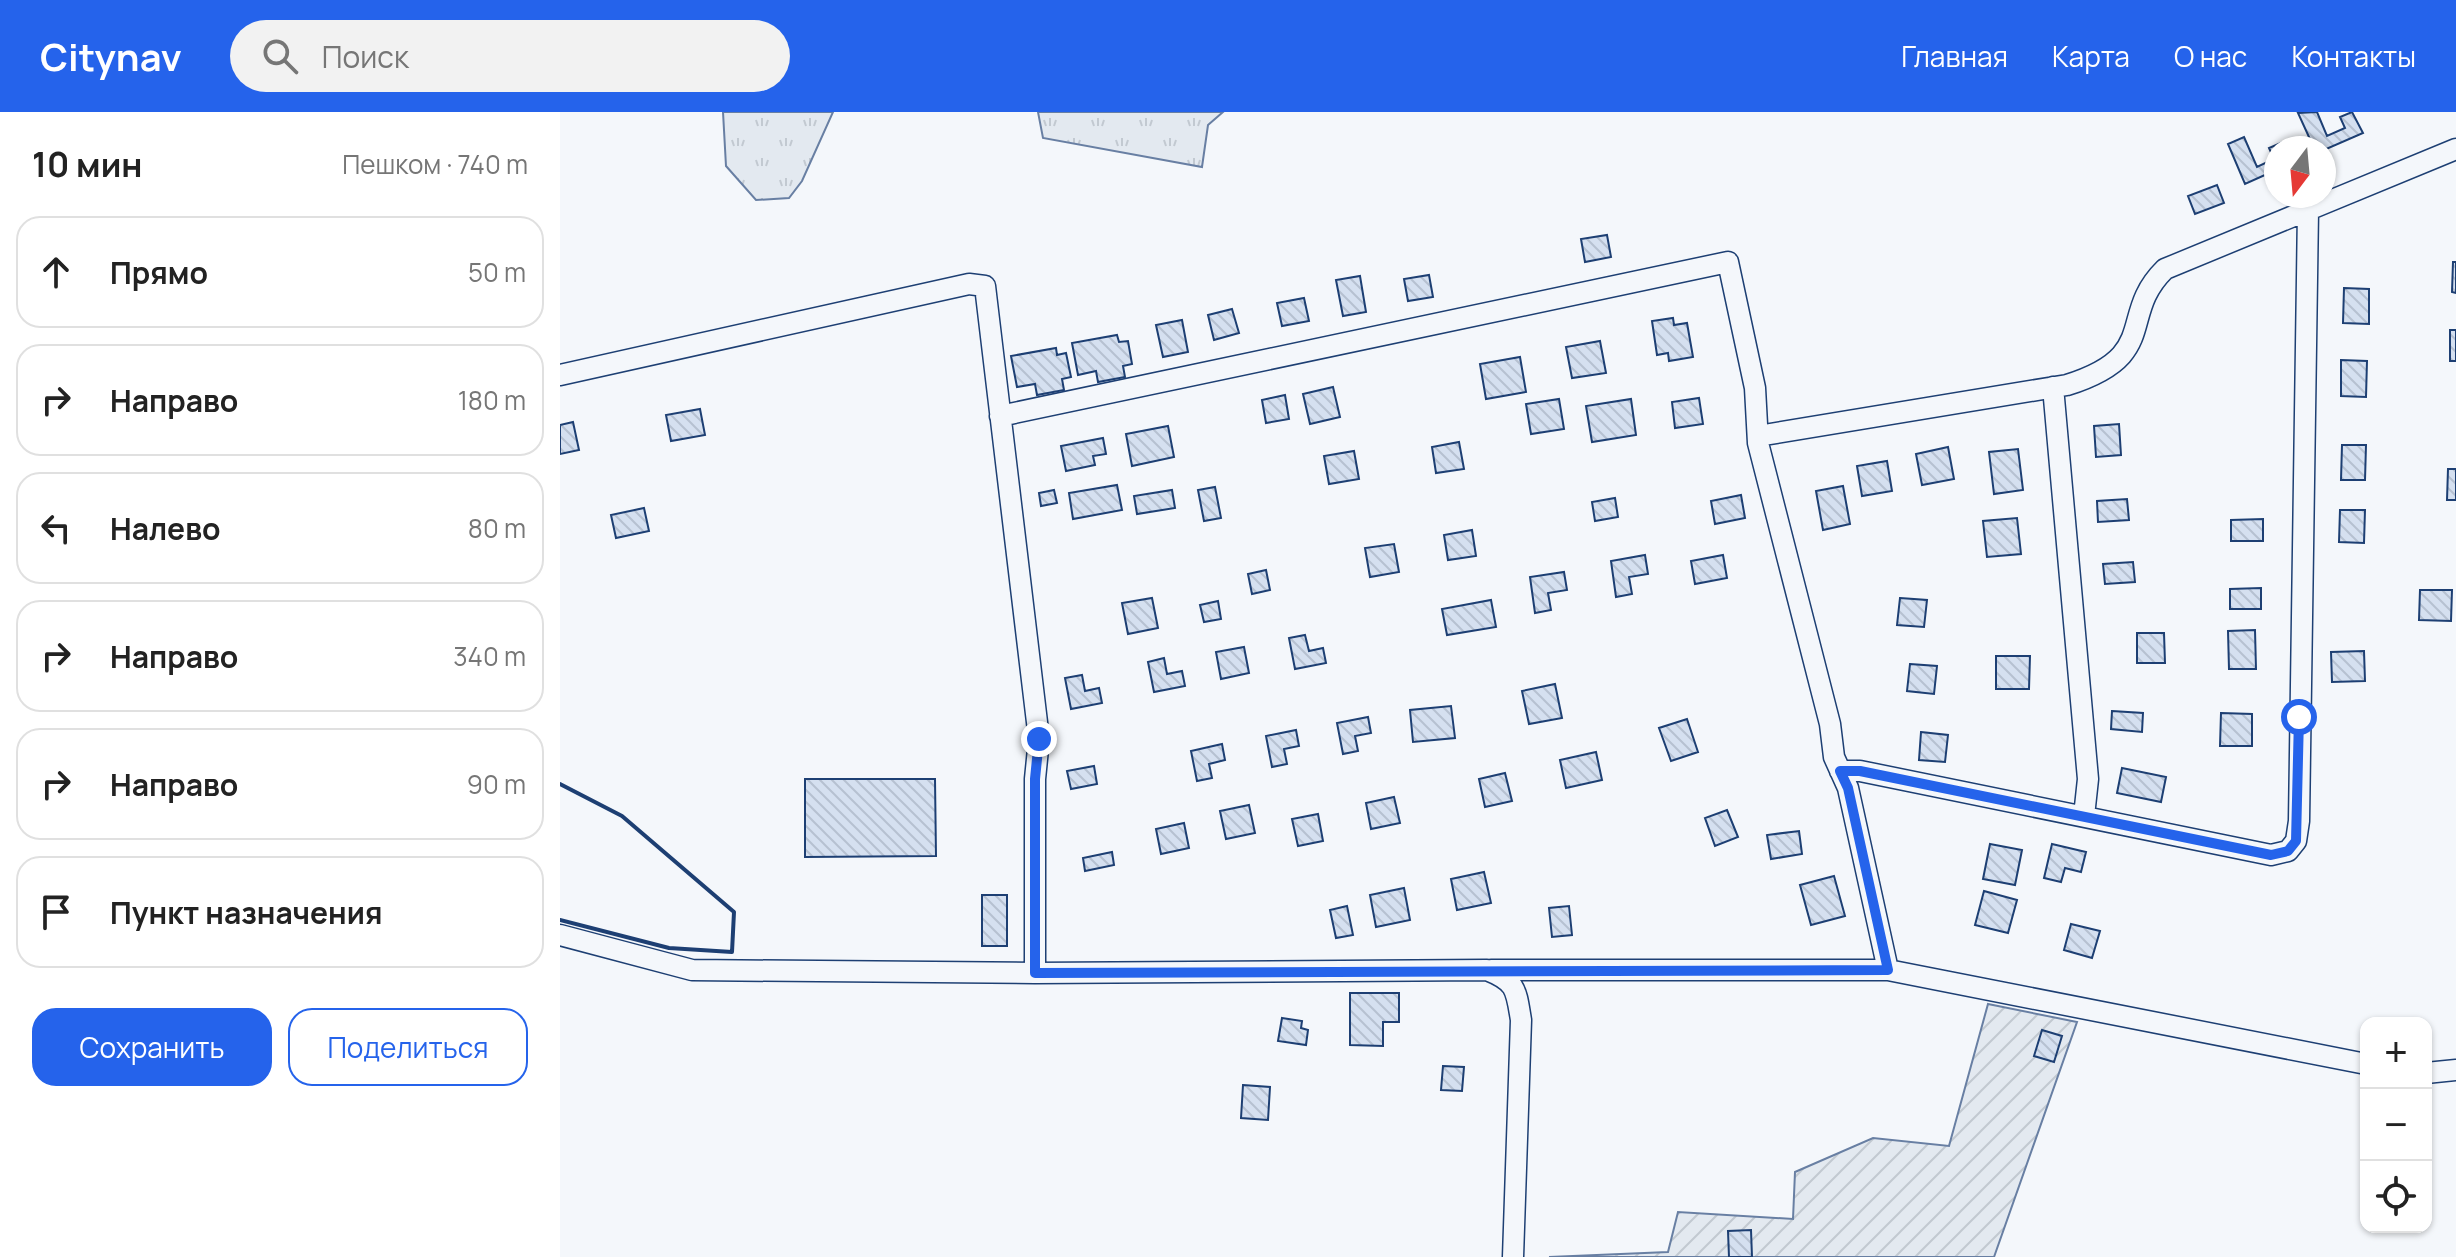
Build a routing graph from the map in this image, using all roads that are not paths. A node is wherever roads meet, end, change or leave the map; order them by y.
1 (2456, 149) edge
2 (2308, 210) junction
3 (560, 375) edge
4 (2053, 387) junction
5 (1000, 416) junction
6 (1758, 436) junction
7 (1840, 771) junction
8 (2084, 816) junction
9 (560, 935) edge
10 (1487, 970) junction
11 (1888, 970) junction
12 (1035, 973) junction
13 (2360, 1063) edge
14 (2456, 1070) edge
15 (2432, 1072) edge
16 (1513, 1257) edge

1 - 2 street
2 - 4 street
2 - 8 street
3 - 5 street
4 - 6 street
4 - 8 street
5 - 6 street
5 - 12 street
6 - 7 street
7 - 8 street
7 - 11 street
9 - 12 street
10 - 11 street
10 - 12 street
10 - 16 street
11 - 13 street
14 - 15 street

